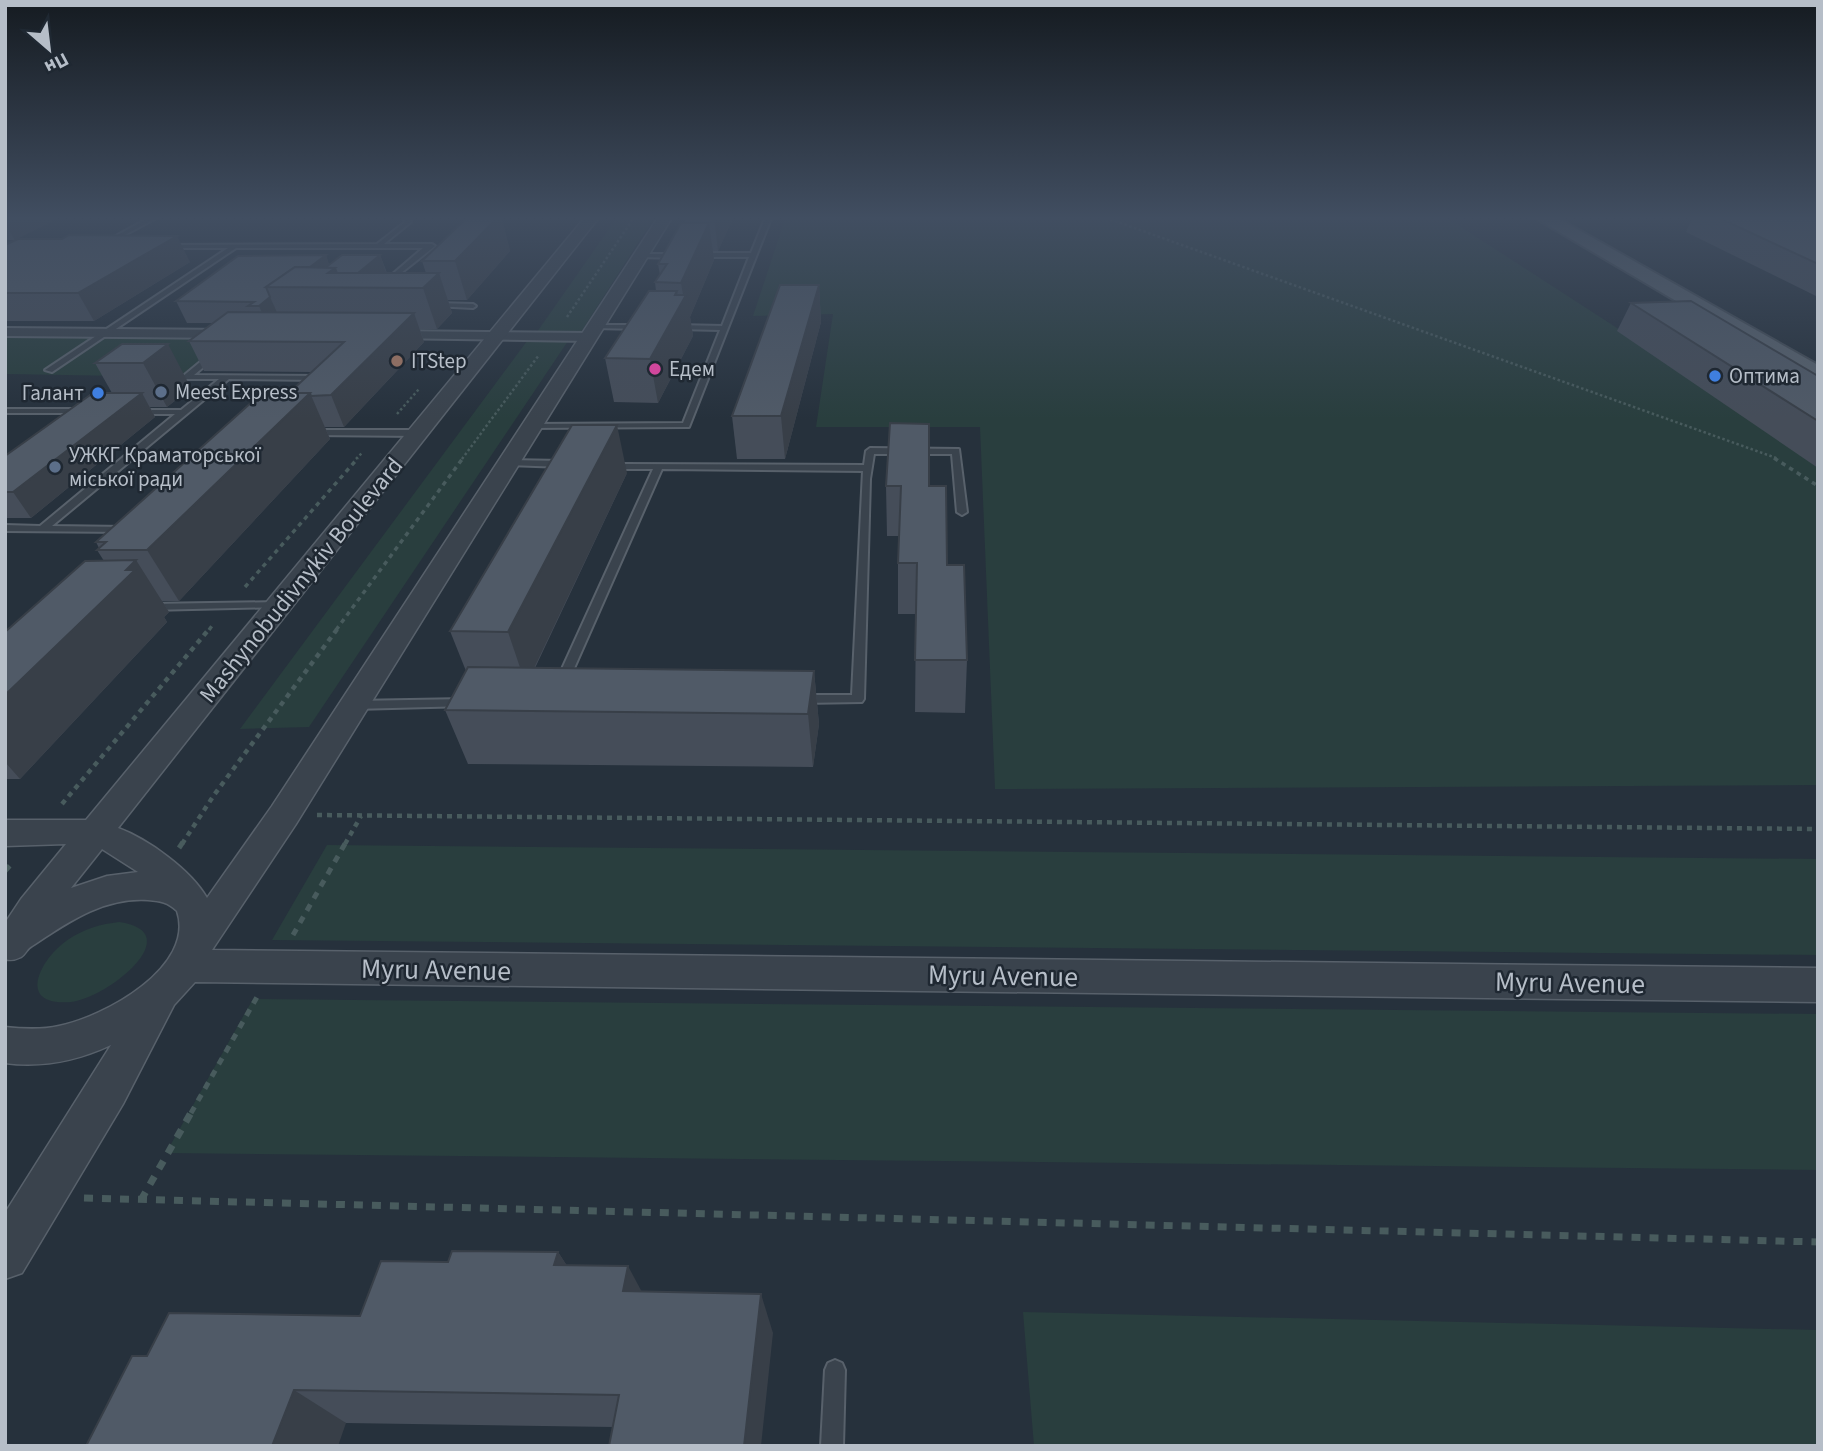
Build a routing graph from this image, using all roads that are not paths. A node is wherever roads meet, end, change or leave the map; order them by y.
1 (179, 284) edge
2 (386, 284) edge
3 (539, 284) edge
4 (622, 284) edge
5 (742, 284) edge
6 (1659, 284) edge
7 (382, 287) edge
8 (423, 304) edge
9 (473, 306) dead end
10 (647, 327) edge
11 (673, 327) edge
12 (726, 328) junction
13 (5, 332) edge
14 (592, 332) junction
15 (106, 333) junction
16 (242, 334) joint
17 (374, 335) edge
18 (498, 336) junction
19 (49, 370) dead end
20 (1818, 375) edge
21 (227, 377) junction
22 (323, 387) edge
23 (5, 411) edge
24 (130, 412) edge
25 (183, 412) junction
26 (79, 419) edge
27 (532, 426) junction
28 (300, 433) edge
29 (420, 433) junction
30 (508, 463) junction
31 (575, 464) edge
32 (626, 466) dead end
33 (659, 466) junction
34 (867, 468) junction
35 (962, 512) dead end
36 (5, 528) edge
37 (42, 528) junction
38 (138, 530) edge
39 (281, 605) junction
40 (139, 607) dead end
41 (559, 689) edge
42 (789, 699) edge
43 (479, 702) edge
44 (354, 705) junction
45 (5, 832) edge
46 (95, 834) junction
47 (189, 899) junction
48 (8, 947) edge
49 (182, 966) junction
50 (1818, 985) edge
51 (90, 1036) junction
52 (5, 1045) edge
53 (5, 1070) edge
54 (5, 1256) edge
55 (835, 1370) dead end
56 (832, 1446) edge

1 - 15 lane
2 - 7 lane
3 - 18 street, Mashynobudivnykiv Boulevard
4 - 14 street
5 - 12 lane
6 - 20 main road
8 - 9 lane
10 - 14 lane
11 - 12 lane
12 - 27 lane
13 - 15 street
14 - 18 street
14 - 27 street
15 - 16 street
15 - 19 lane
16 - 21 lane
17 - 18 street
18 - 29 street, Mashynobudivnykiv Boulevard
21 - 22 lane
21 - 25 lane
23 - 26 lane
24 - 25 lane
25 - 37 lane
27 - 30 street
28 - 29 lane
29 - 39 street, Mashynobudivnykiv Boulevard
30 - 31 lane
30 - 44 street
32 - 33 lane
33 - 34 lane
33 - 41 lane
34 - 35 lane
34 - 42 lane
36 - 37 lane
37 - 38 lane
39 - 40 lane
39 - 46 street, Mashynobudivnykiv Boulevard
43 - 44 lane
44 - 49 street
45 - 46 street
46 - 47 street
46 - 48 street, Mashynobudivnykiv Boulevard
47 - 48 street
47 - 49 street
49 - 50 street, Myru Avenue
49 - 51 street
49 - 54 street
51 - 52 street
51 - 53 street
55 - 56 lane

